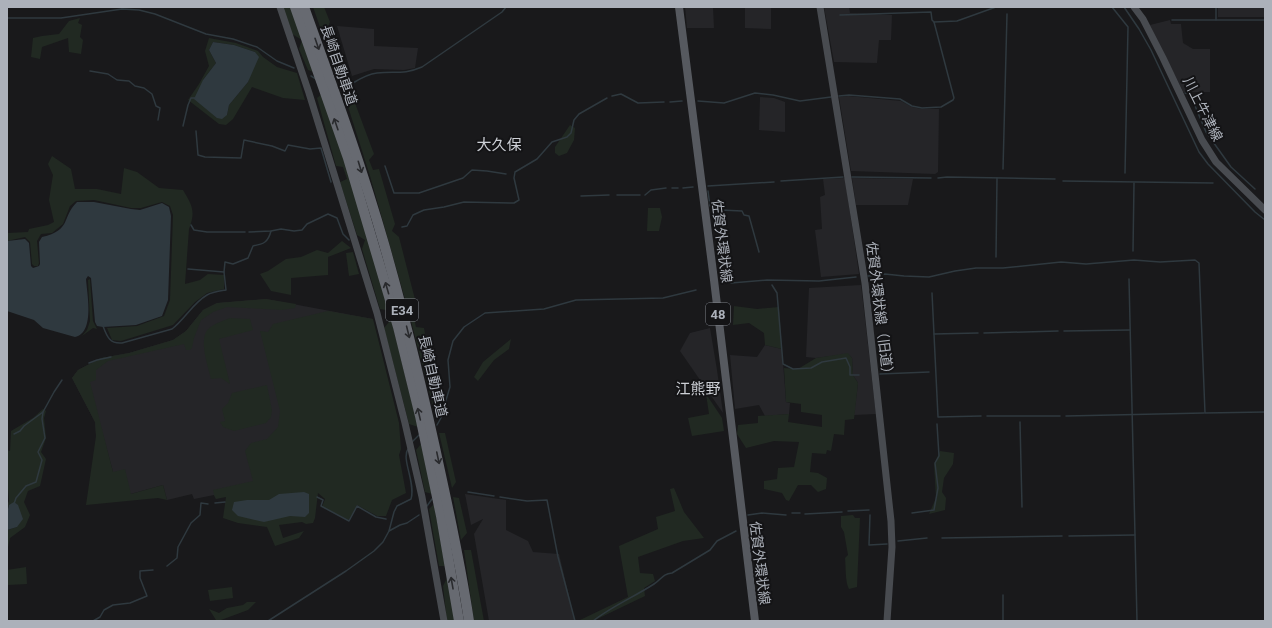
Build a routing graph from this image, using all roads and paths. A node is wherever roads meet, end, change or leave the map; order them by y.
1 (280, 7) edge
2 (295, 7) edge
3 (304, 7) edge
4 (679, 7) edge
5 (820, 7) edge
6 (1134, 7) edge
7 (1265, 210) edge
8 (444, 621) edge
9 (459, 621) edge
10 (469, 621) edge
11 (755, 621) edge
12 (887, 621) edge

1 - 8 street
9 -> 2 highway, 長崎自動車道 / E34
3 -> 10 highway, 長崎自動車道 / E34
4 - 11 main road, 佐賀外環状線 / 48
5 - 12 street, 佐賀外環状線（旧道）
6 - 7 street, 川上牛津線

